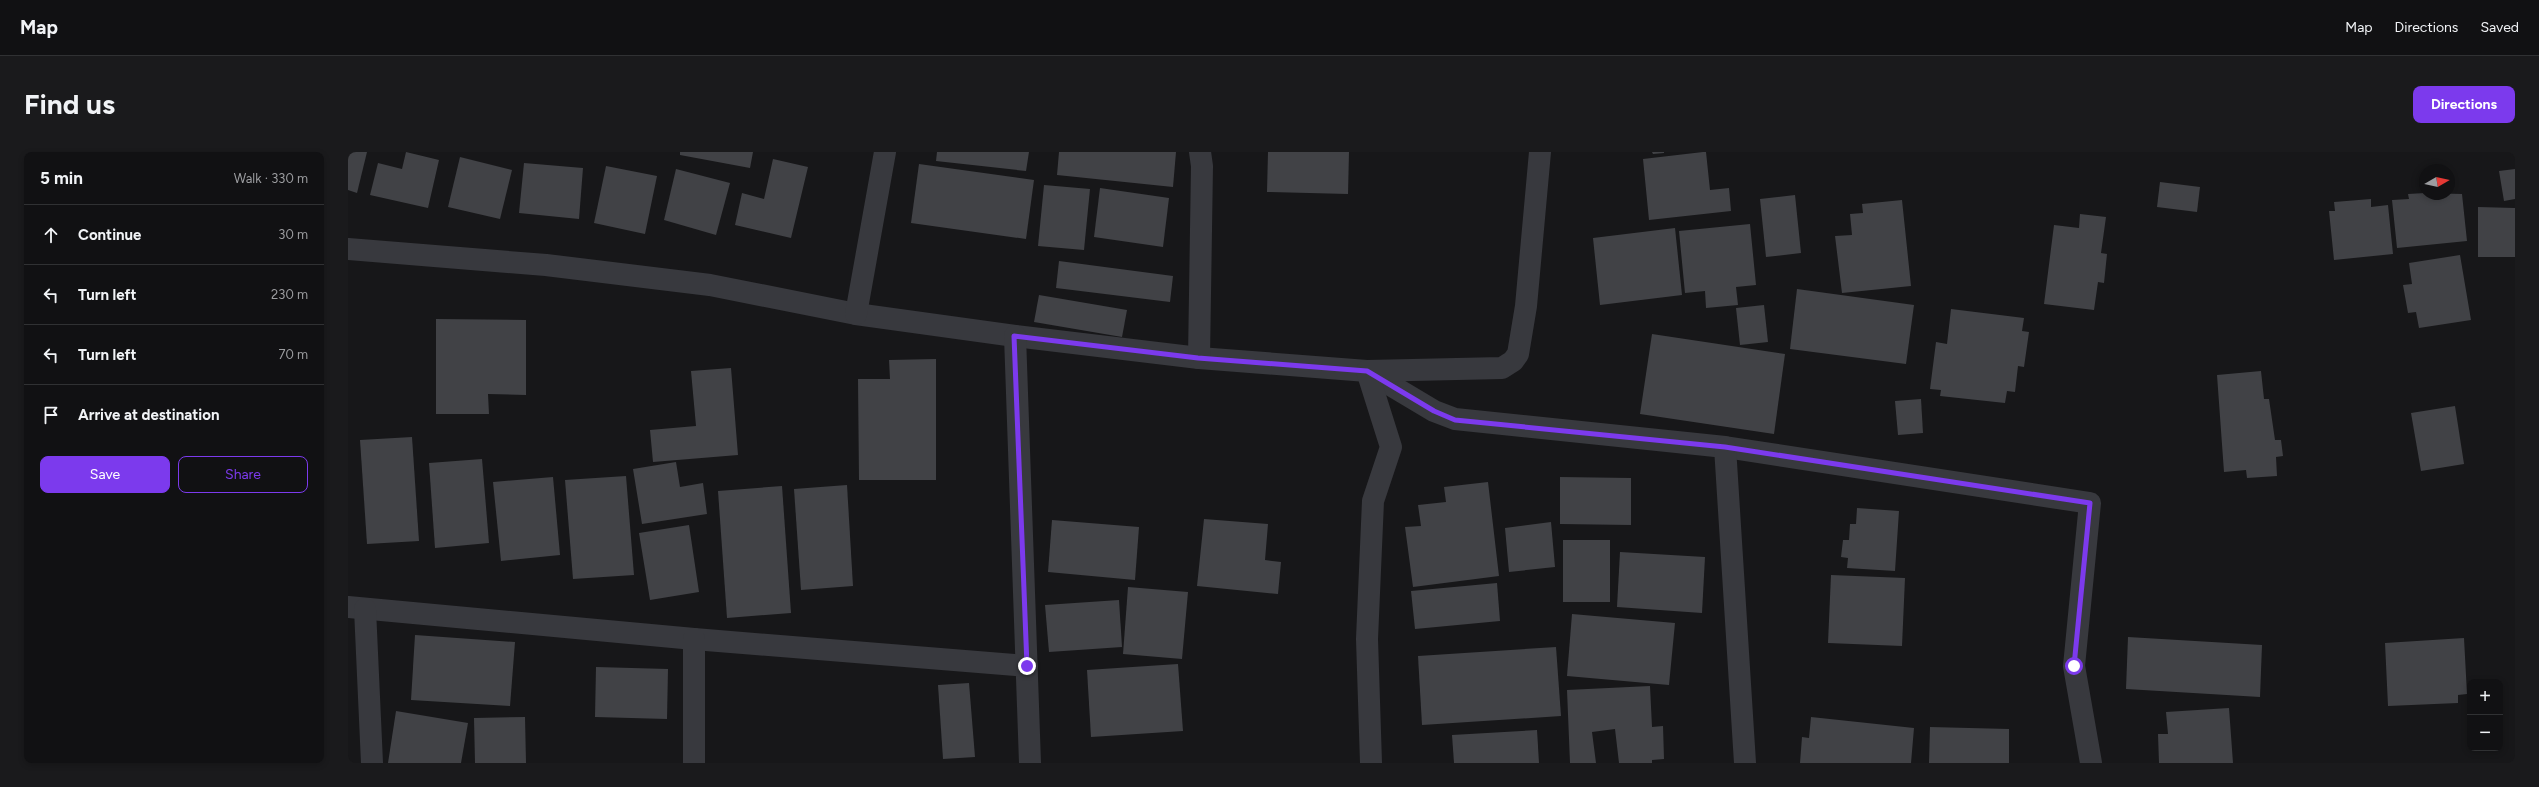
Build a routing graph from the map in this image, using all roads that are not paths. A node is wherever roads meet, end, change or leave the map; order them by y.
1 (885, 152) edge
2 (1200, 152) edge
3 (1540, 152) edge
4 (348, 249) edge
5 (856, 314) junction
6 (1014, 336) junction
7 (1198, 358) junction
8 (1367, 371) junction
9 (1725, 447) junction
10 (356, 608) edge
11 (694, 639) junction
12 (1027, 666) junction
13 (372, 763) edge
14 (694, 763) edge
15 (1030, 763) edge
16 (1371, 763) edge
17 (1744, 763) edge
18 (2091, 763) edge

1 - 5 street
2 - 7 street
3 - 8 street
4 - 5 street
5 - 6 street
6 - 7 street
6 - 12 street
7 - 8 street
8 - 9 street
8 - 16 street
9 - 17 street
9 - 18 street
10 - 11 street
10 - 13 street
11 - 12 street
11 - 14 street
12 - 15 street

